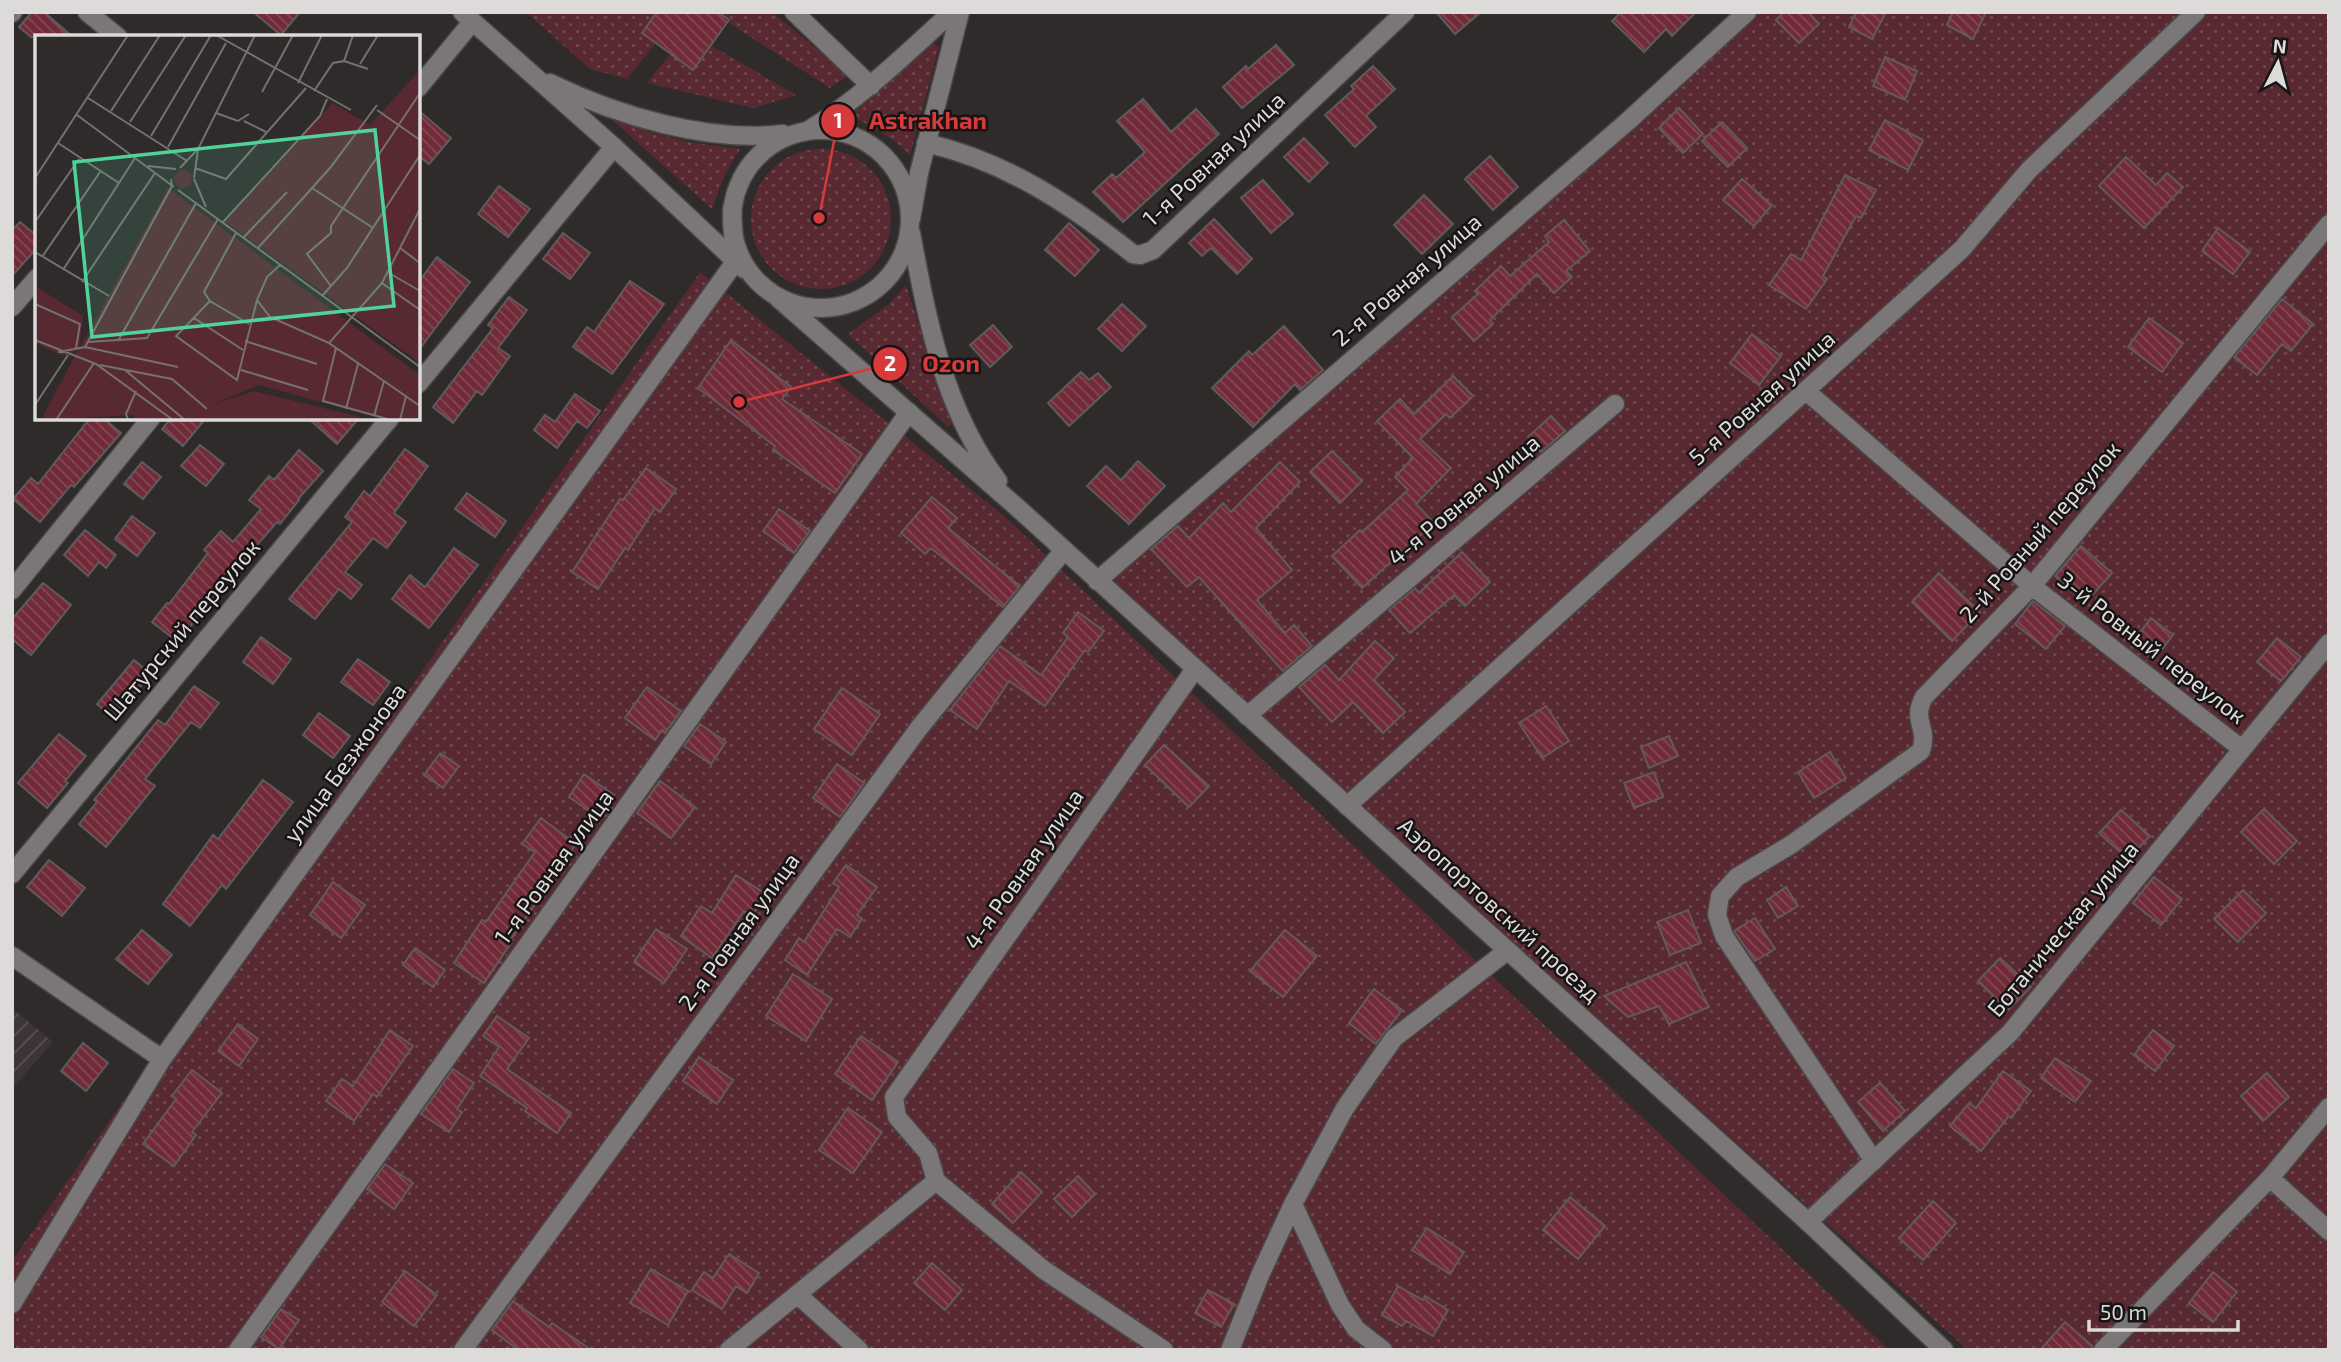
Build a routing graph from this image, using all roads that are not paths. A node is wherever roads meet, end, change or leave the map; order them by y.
1 (87, 12) edge
2 (794, 12) edge
3 (952, 12) edge
4 (960, 12) edge
5 (1405, 12) edge
6 (1747, 12) edge
7 (2196, 12) edge
8 (467, 17) edge
9 (116, 35) edge
10 (532, 74) junction
11 (420, 85) edge
12 (871, 86) junction
13 (803, 131) junction
14 (926, 144) junction
15 (614, 147) junction
16 (732, 209) junction
17 (2329, 223) edge
18 (911, 225) junction
19 (735, 262) junction
20 (751, 275) junction
21 (35, 280) edge
22 (778, 298) junction
23 (12, 307) edge
24 (420, 382) edge
25 (1805, 391) junction
26 (1615, 404) dead end
27 (909, 412) junction
28 (149, 420) edge
29 (388, 420) edge
30 (1019, 509) junction
31 (1064, 550) junction
32 (1097, 581) junction
33 (2032, 586) junction
34 (12, 590) edge
35 (2329, 643) edge
36 (1195, 669) junction
37 (1247, 716) junction
38 (2242, 749) junction
39 (1347, 806) junction
40 (12, 874) edge
41 (1507, 951) junction
42 (12, 956) edge
43 (162, 1059) junction
44 (2329, 1107) edge
45 (1874, 1161) junction
46 (2270, 1178) junction
47 (936, 1181) junction
48 (1293, 1205) junction
49 (1808, 1222) junction
50 (2329, 1231) edge
51 (798, 1295) junction
52 (12, 1304) edge
53 (238, 1350) edge
54 (463, 1350) edge
55 (729, 1350) edge
56 (859, 1350) edge
57 (1164, 1350) edge
58 (1230, 1350) edge
59 (1383, 1350) edge
60 (1944, 1350) edge
61 (2103, 1350) edge

1 - 9 street
2 - 12 street
3 - 12 street
4 - 14 street
5 - 14 street, 1-я Ровная улица
6 - 32 street, 2-я Ровная улица
7 - 25 street, 5-я Ровная улица
8 - 10 street
8 - 11 street
10 - 13 street
10 - 15 street
12 - 13 street
13 - 16 street
13 - 18 street
14 - 18 street
15 - 19 street
15 - 24 street
16 - 19 street
16 - 20 street
17 - 33 street, 2-й Ровный переулок
18 - 22 street
18 - 30 street
19 - 20 street
19 - 43 street, улица Безжонова
20 - 22 street
21 - 23 street
22 - 27 street
25 - 33 street, 3-й Ровный переулок
25 - 39 street, 5-я Ровная улица
26 - 37 street, 4-я Ровная улица
27 - 30 street
27 - 53 street, 1-я Ровная улица
28 - 34 street
29 - 40 street, Шатурский переулок
30 - 31 street, Аэропортовский проезд
31 - 32 street, Аэропортовский проезд
31 - 54 street, 2-я Ровная улица
32 - 36 street, Аэропортовский проезд
33 - 38 street, 3-й Ровный переулок
33 - 45 street, 2-й Ровный переулок
35 - 38 street, Ботаническая улица
36 - 37 street, Аэропортовский проезд
36 - 47 street, 4-я Ровная улица
37 - 39 street, Аэропортовский проезд
38 - 45 street, Ботаническая улица
39 - 41 street, Аэропортовский проезд
41 - 48 street
41 - 49 street, Аэропортовский проезд
42 - 43 street
43 - 52 street, улица Безжонова
44 - 46 street
45 - 49 street, Ботаническая улица
46 - 50 street
46 - 61 street
47 - 51 street
47 - 57 street
48 - 58 street
48 - 59 street
49 - 60 street, Аэропортовский проезд
51 - 55 street
51 - 56 street

